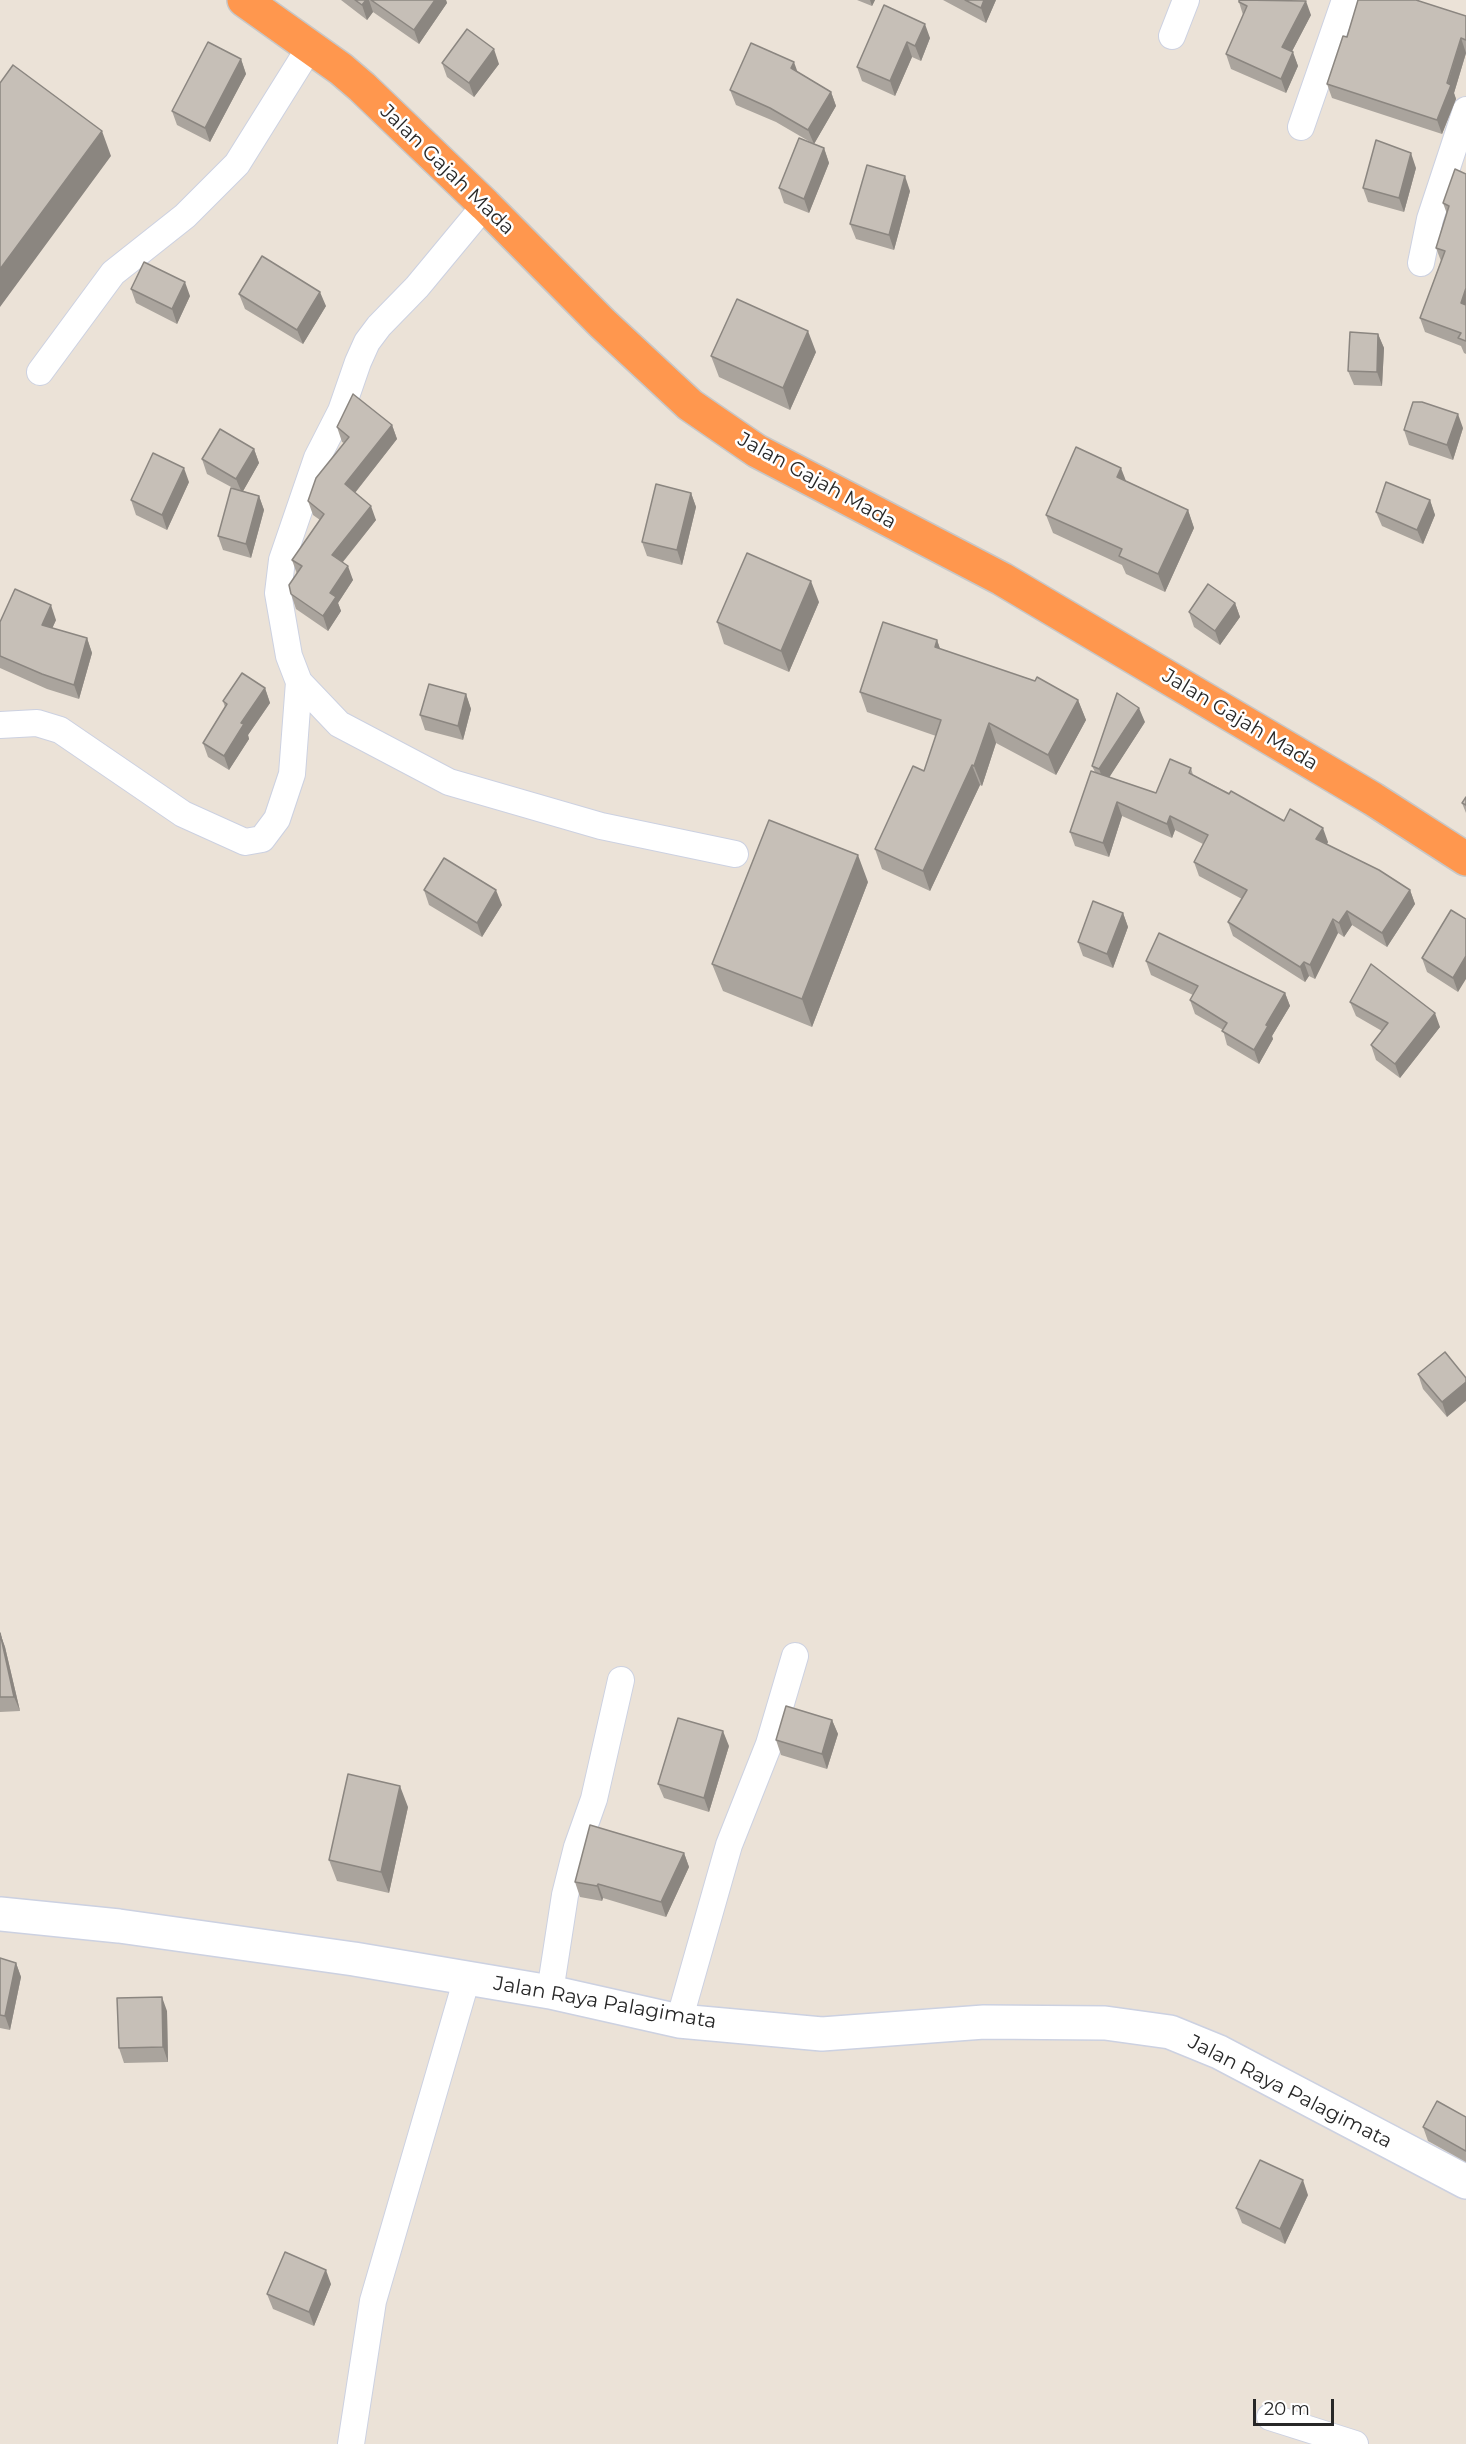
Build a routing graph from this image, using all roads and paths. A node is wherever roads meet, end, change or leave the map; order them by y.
1 (244, 0) edge
2 (1186, 0) edge
3 (1345, 0) edge
4 (1172, 36) dead end
5 (310, 47) junction
6 (1466, 110) edge
7 (1301, 127) dead end
8 (485, 205) junction
9 (1421, 263) dead end
10 (40, 372) dead end
11 (299, 682) junction
12 (0, 725) edge
13 (735, 854) dead end
14 (1466, 859) edge
15 (795, 1656) dead end
16 (621, 1680) dead end
17 (0, 1914) edge
18 (467, 1978) junction
19 (550, 1992) junction
20 (679, 2021) junction
21 (1466, 2182) edge
22 (1270, 2417) dead end
23 (351, 2444) edge
24 (1355, 2444) edge

1 - 5 highway, Jalan Gajah Mada
2 - 4 street
3 - 7 street
5 - 8 highway, Jalan Gajah Mada
5 - 10 street
6 - 9 street
8 - 11 street
8 - 14 highway, Jalan Gajah Mada
11 - 12 street
11 - 13 street
15 - 20 street
16 - 19 street
17 - 18 street, Jalan Raya Palagimata
18 - 19 street, Jalan Raya Palagimata
18 - 23 street
19 - 20 street, Jalan Raya Palagimata
20 - 21 street, Jalan Raya Palagimata
22 - 24 street

